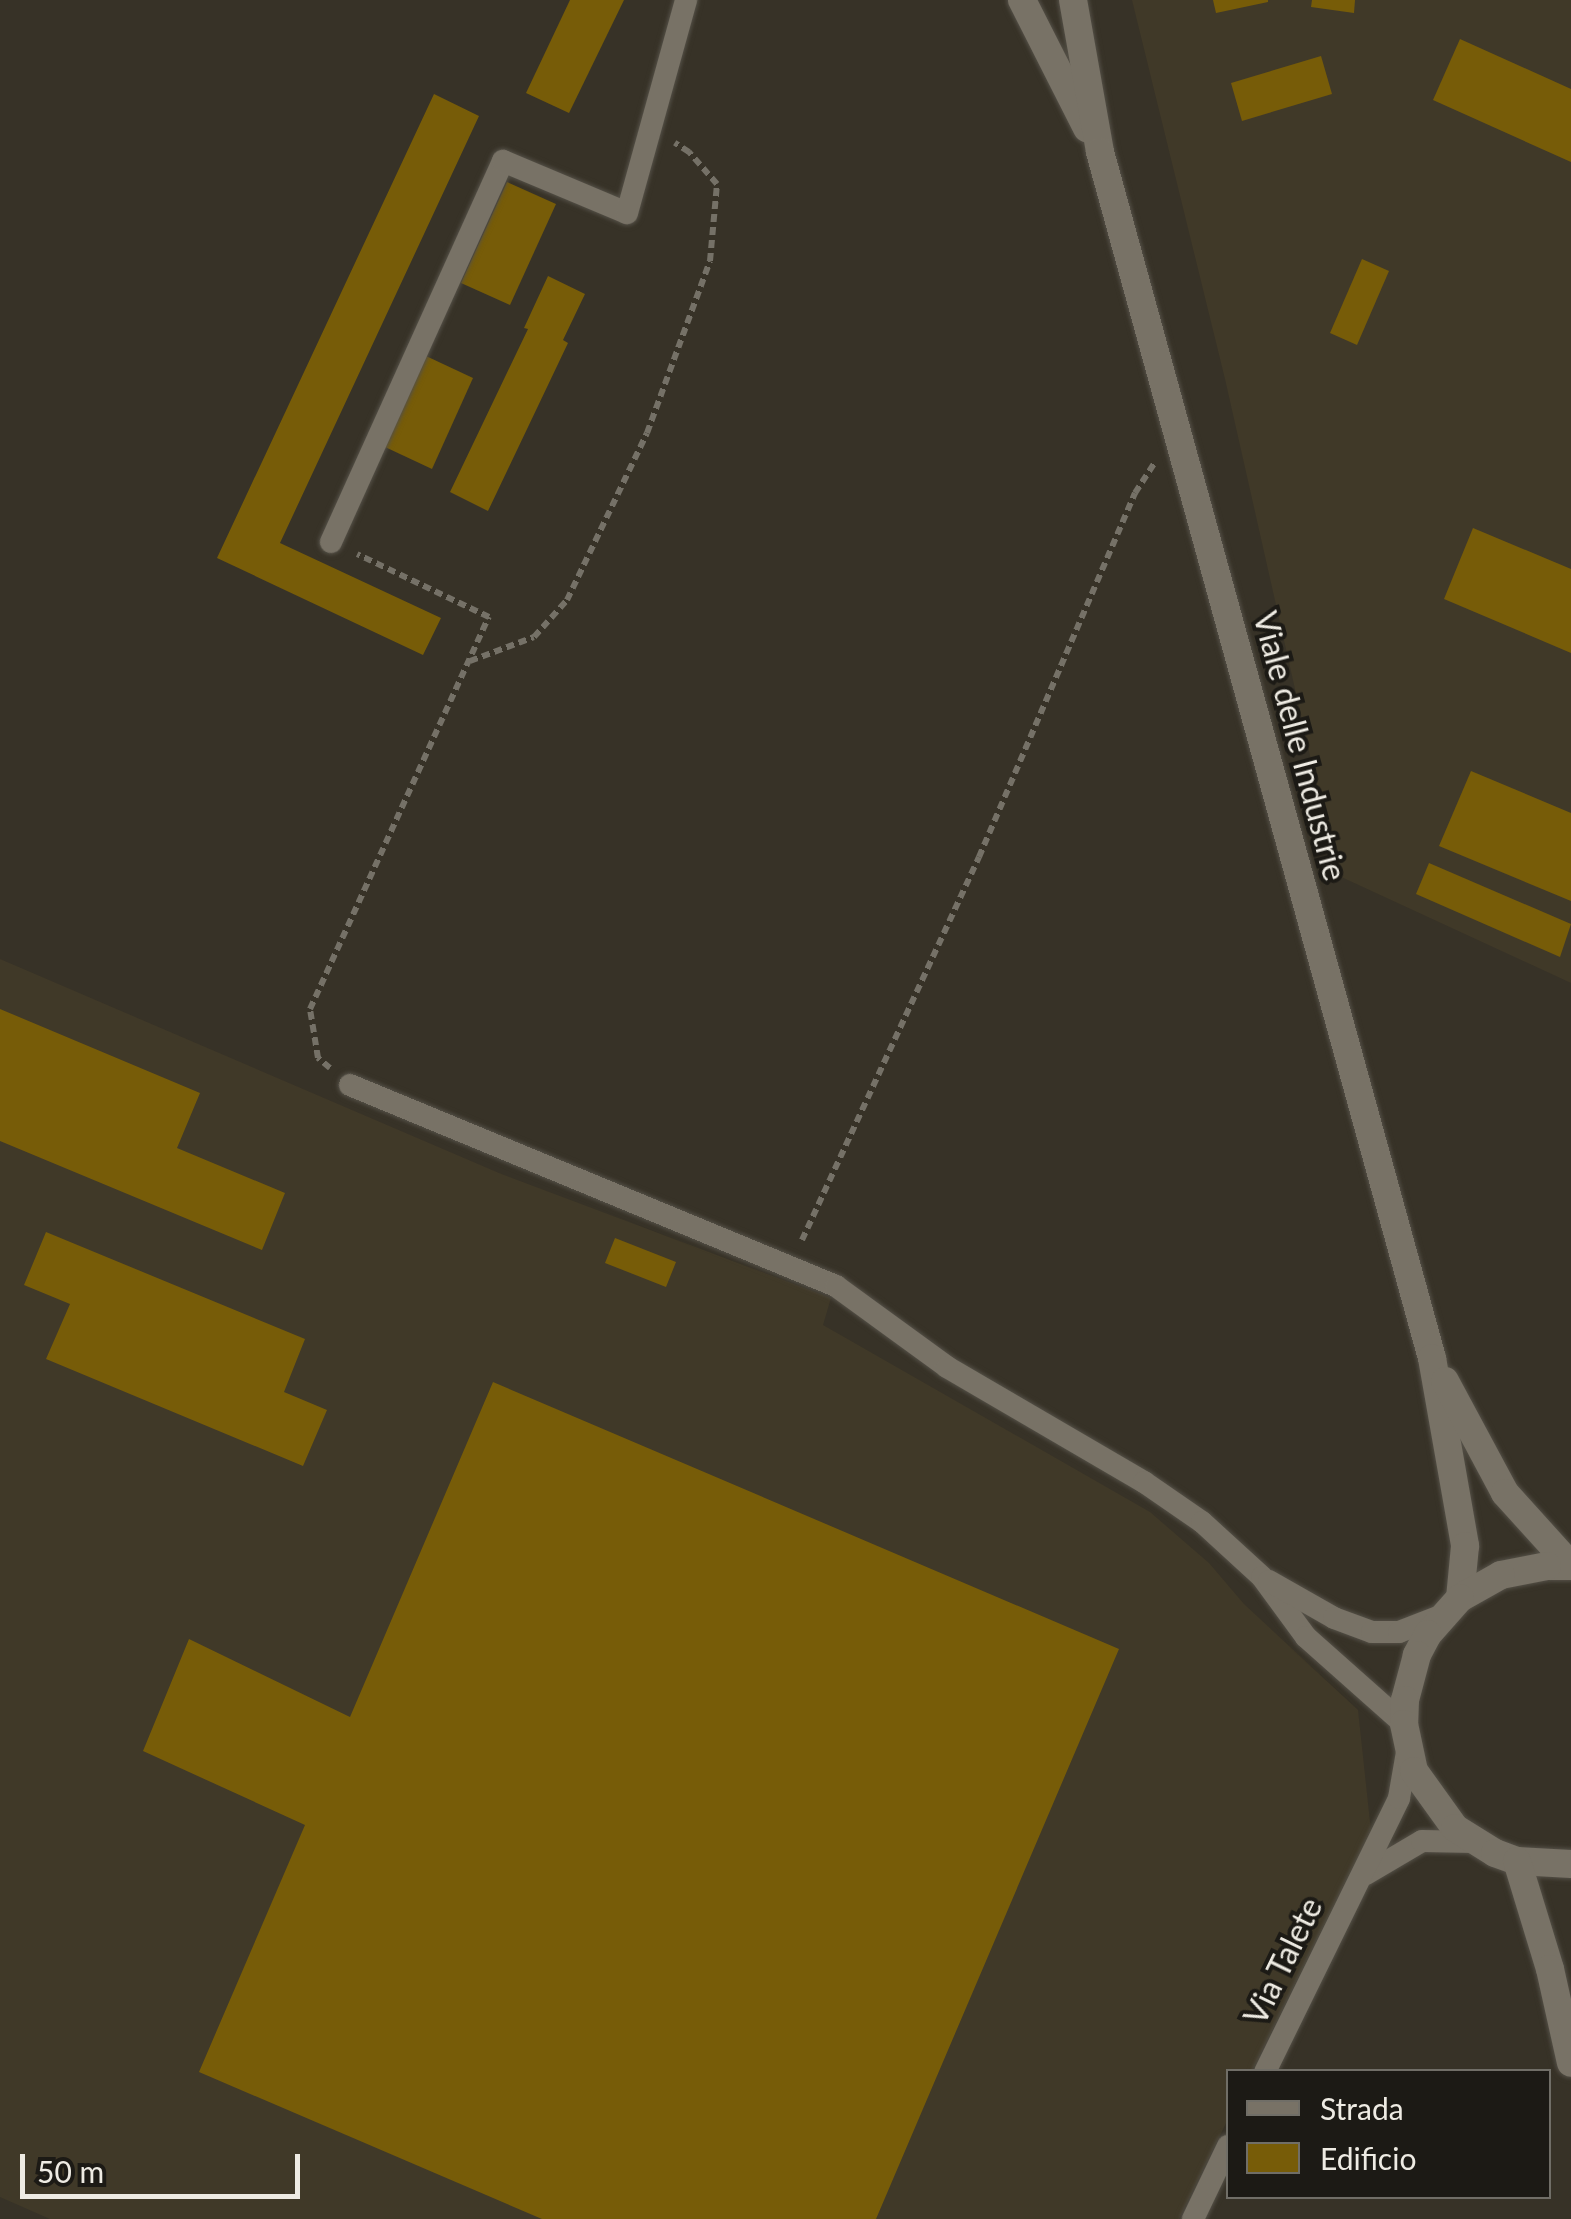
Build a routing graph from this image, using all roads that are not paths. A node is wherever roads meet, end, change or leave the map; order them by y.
1 (686, 0) edge
2 (1022, 0) edge
3 (1073, 0) edge
4 (1100, 152) junction
5 (331, 542) road end
6 (350, 1086) road end
7 (1432, 1358) junction
8 (1571, 1566) edge
9 (1262, 1577) junction
10 (1451, 1607) junction
11 (1406, 1736) junction
12 (1474, 1842) junction
13 (1517, 1861) junction
14 (1571, 1864) edge
15 (1359, 1879) junction
16 (1571, 2063) edge
17 (1266, 2069) edge
18 (1226, 2150) edge
19 (1193, 2219) edge

1 - 5 lane
2 - 4 main road, Viale delle Industrie
3 - 4 main road, Viale delle Industrie
4 - 7 main road, Viale delle Industrie
6 - 9 lane
7 - 8 main road, Viale delle Industrie
7 - 10 main road, Viale delle Industrie
8 - 10 main road, Viale delle Industrie
9 - 10 lane
9 - 11 lane
10 - 11 main road, Viale delle Industrie
11 - 12 main road
11 - 15 lane, Via Talete
12 - 13 main road
12 - 15 lane, Via Talete
13 - 14 main road
13 - 16 main road
15 - 17 lane, Via Talete
18 - 19 lane

